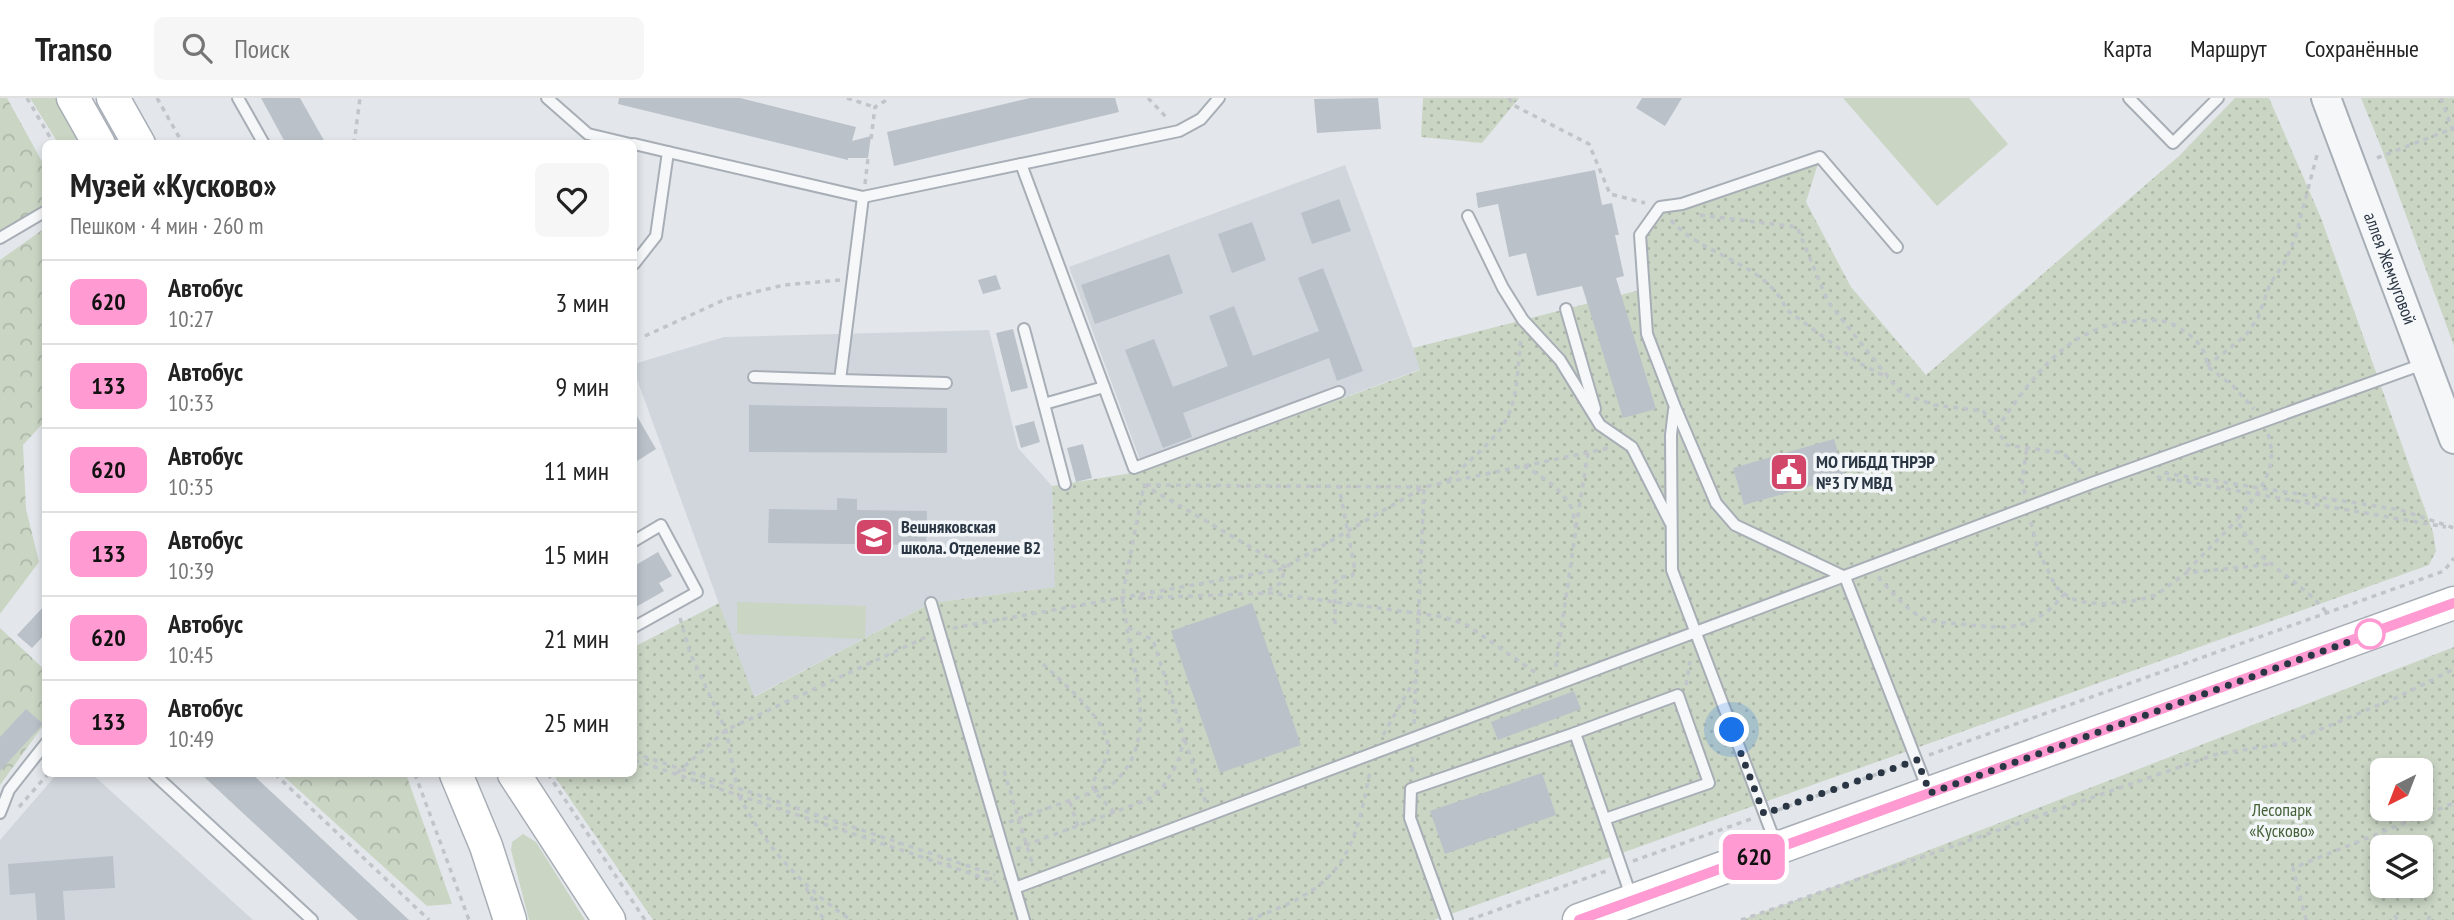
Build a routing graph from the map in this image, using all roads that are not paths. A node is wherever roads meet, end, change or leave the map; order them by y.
1 (73, 98) edge
2 (113, 98) edge
3 (239, 98) edge
4 (547, 98) edge
5 (1220, 98) edge
6 (2129, 98) edge
7 (2218, 98) edge
8 (2326, 98) edge
9 (97, 140) edge
10 (137, 140) edge
11 (262, 140) edge
12 (614, 140) edge
13 (637, 145) edge
14 (668, 152) junction
15 (1021, 164) junction
16 (863, 197) junction
17 (42, 213) edge
18 (1468, 216) dead end
19 (0, 238) edge
20 (1897, 247) dead end
21 (637, 260) edge
22 (1566, 309) dead end
23 (1024, 329) dead end
24 (2426, 363) junction
25 (754, 377) dead end
26 (840, 380) junction
27 (946, 383) dead end
28 (1104, 387) junction
29 (1339, 392) dead end
30 (1044, 404) junction
31 (1675, 407) junction
32 (1600, 425) junction
33 (2454, 439) edge
34 (1065, 484) dead end
35 (1672, 524) junction
36 (637, 539) edge
37 (1845, 578) junction
38 (932, 603) dead end
39 (2454, 603) edge
40 (637, 625) edge
41 (1695, 632) junction
42 (1575, 733) junction
43 (42, 748) edge
44 (157, 777) edge
45 (457, 777) edge
46 (516, 777) edge
47 (1930, 793) junction
48 (0, 813) edge
49 (1605, 819) junction
50 (1777, 848) junction
51 (1014, 884) junction
52 (1633, 901) junction
53 (312, 920) edge
54 (510, 920) edge
55 (609, 920) edge
56 (1024, 920) edge
57 (1447, 920) edge
58 (1579, 920) edge

1 - 9 main road
2 - 10 main road
3 - 11 lane
4 - 12 lane
5 - 15 lane
6 - 7 lane
8 - 24 street, аллея Жемчуговой
13 - 14 lane
14 - 16 lane
14 - 21 lane
15 - 16 lane
15 - 28 lane
16 - 26 lane
17 - 19 lane
18 - 32 lane
20 - 31 lane
22 - 32 lane
23 - 30 lane
24 - 33 street, аллея Жемчуговой
24 - 37 lane
25 - 26 lane
26 - 27 lane
28 - 29 lane
28 - 30 lane
30 - 34 lane
31 - 35 lane
31 - 37 lane
32 - 35 lane
35 - 41 lane
36 - 40 lane
37 - 41 lane
37 - 47 lane
38 - 51 lane
39 - 47 main road
41 - 50 lane
41 - 51 lane
42 - 49 lane
42 - 49 lane
42 - 57 lane
43 - 48 lane
44 - 53 lane
45 - 54 main road
46 - 55 main road
47 - 50 main road
49 - 52 lane
50 - 52 main road
51 - 56 lane
52 - 58 main road

